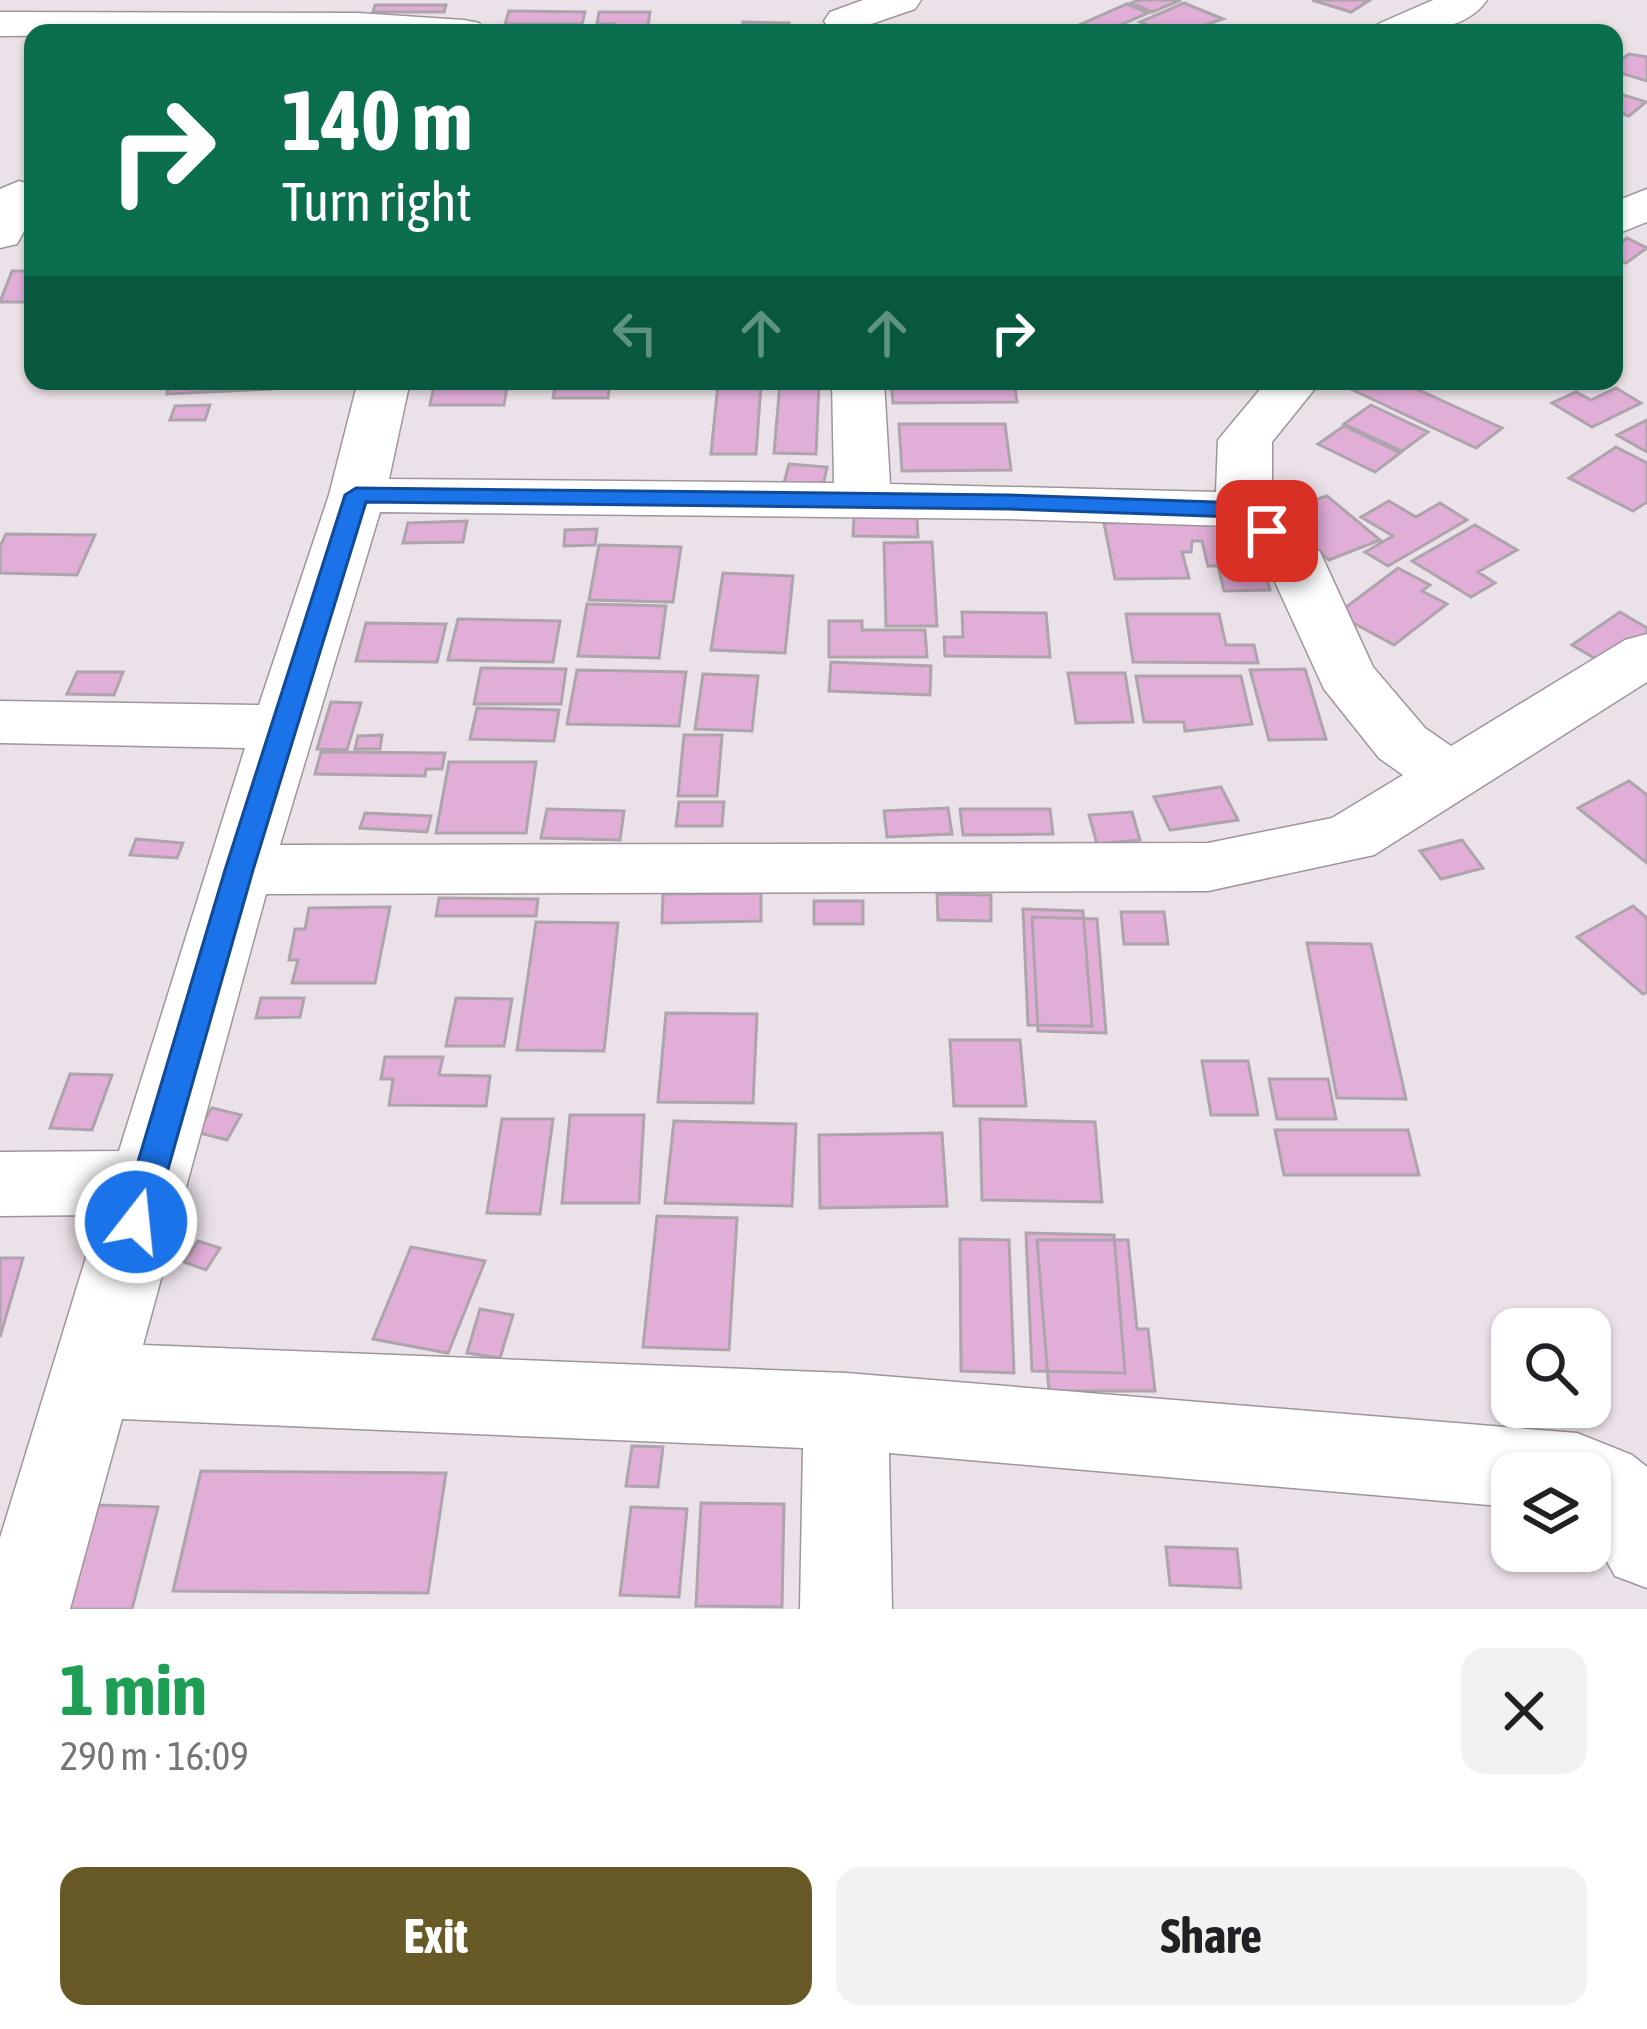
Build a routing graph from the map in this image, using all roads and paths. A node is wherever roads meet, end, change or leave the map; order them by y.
1 (490, 0) edge
2 (808, 0) edge
3 (902, 0) edge
4 (1467, 0) edge
5 (471, 24) edge
6 (840, 24) edge
7 (850, 24) edge
8 (1413, 24) edge
9 (382, 390) edge
10 (858, 390) edge
11 (1287, 390) edge
12 (356, 495) junction
13 (863, 502) junction
14 (1244, 510) junction
15 (1647, 654) edge
16 (0, 722) edge
17 (283, 727) junction
18 (1451, 777) junction
19 (239, 870) junction
20 (148, 1183) junction
21 (0, 1184) edge
22 (91, 1380) junction
23 (846, 1412) junction
24 (1613, 1488) edge
25 (24, 1609) edge
26 (847, 1609) edge

1 - 5 street
2 - 6 street
3 - 7 street
4 - 8 street
9 - 12 street
10 - 13 street
11 - 14 street
12 - 13 street
12 - 17 street
13 - 14 street
14 - 18 street
15 - 18 street
16 - 17 street
17 - 19 street
18 - 19 street
19 - 20 street
20 - 21 street
20 - 22 street
22 - 23 street
22 - 25 street
23 - 24 street
23 - 26 street

